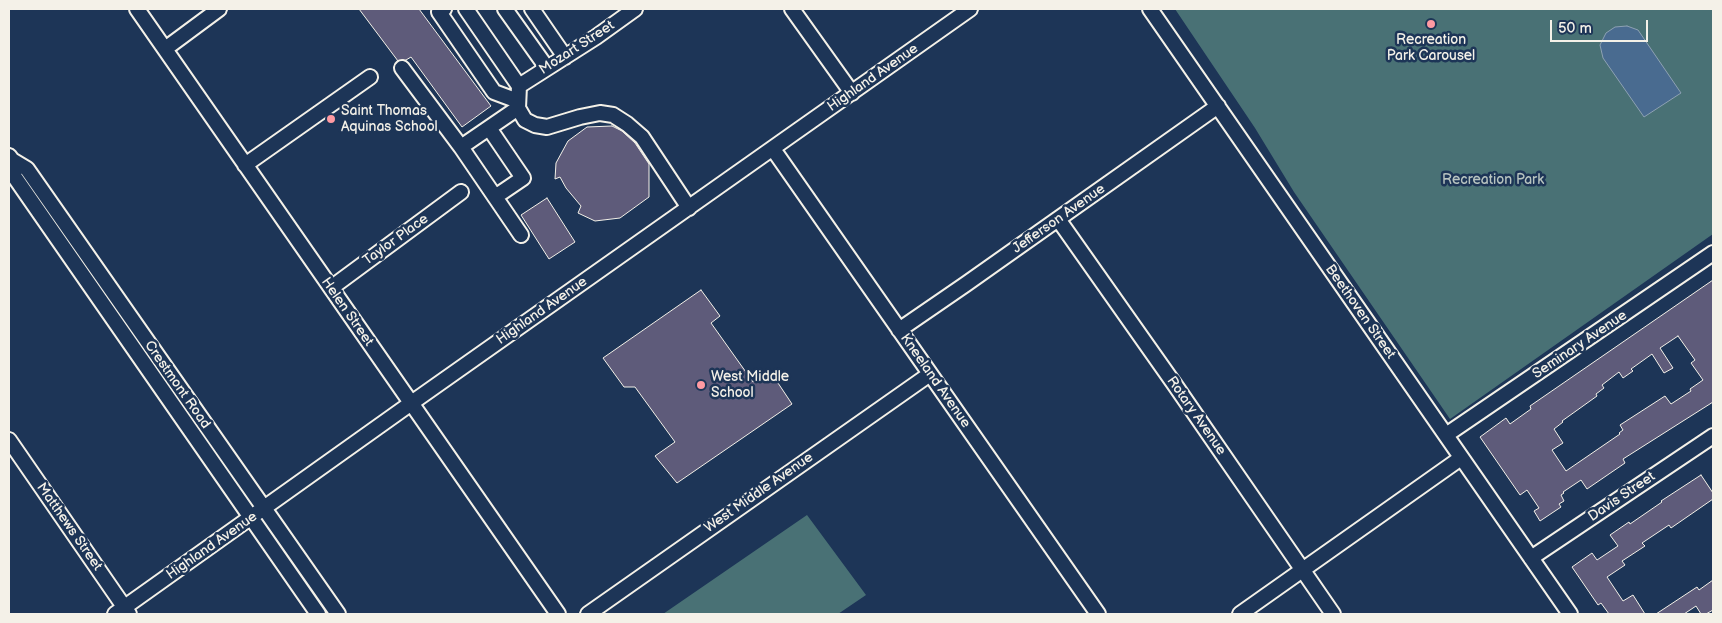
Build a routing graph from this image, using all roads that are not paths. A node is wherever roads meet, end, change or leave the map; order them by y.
1 (137, 9) edge
2 (219, 9) edge
3 (466, 9) edge
4 (505, 9) edge
5 (532, 9) edge
6 (635, 9) edge
7 (792, 9) edge
8 (970, 9) edge
9 (1150, 9) edge
10 (441, 10) edge
11 (165, 49) junction
12 (565, 57) junction
13 (402, 68) dead end
14 (547, 68) junction
15 (370, 77) dead end
16 (519, 86) junction
17 (852, 93) junction
18 (518, 104) junction
19 (1218, 106) junction
20 (489, 128) junction
21 (461, 147) junction
22 (773, 148) junction
23 (10, 158) edge
24 (245, 165) junction
25 (461, 192) dead end
26 (495, 197) junction
27 (689, 208) junction
28 (1058, 220) junction
29 (521, 235) dead end
30 (1713, 253) edge
31 (331, 288) junction
32 (899, 330) junction
33 (930, 374) junction
34 (410, 404) junction
35 (1446, 435) junction
36 (1713, 436) edge
37 (9, 440) edge
38 (1462, 458) junction
39 (265, 508) junction
40 (251, 518) junction
41 (1531, 558) junction
42 (1302, 571) junction
43 (123, 612) edge
44 (318, 614) edge
45 (338, 614) edge
46 (558, 614) edge
47 (588, 614) edge
48 (1098, 614) edge
49 (1240, 614) edge
50 (1333, 614) edge
51 (1570, 614) edge

1 - 11 street, Helen Street
2 - 11 street
3 - 16 street
4 - 14 street
5 - 12 street
6 - 12 street, Mozart Street
7 - 17 street
8 - 17 street, Highland Avenue
9 - 19 street, Beethoven Street
10 - 18 street
11 - 24 street, Helen Street
12 - 14 street, Mozart Street
13 - 21 street
14 - 16 street, Mozart Street
15 - 24 street
16 - 18 street
17 - 22 street, Highland Avenue
18 - 20 street
18 - 27 street
19 - 28 street, Jefferson Avenue
19 - 35 street, Beethoven Street
20 - 21 street
20 - 26 street
21 - 26 street
22 - 27 street, Highland Avenue
22 - 32 street, Kneeland Avenue
23 - 39 street, Crestmont Road
23 - 40 street, Crestmont Road
24 - 31 street, Helen Street
25 - 31 street, Taylor Place
26 - 29 street
27 - 34 street, Highland Avenue
28 - 32 street, Jefferson Avenue
28 - 42 street, Rotary Avenue
30 - 35 street, Seminary Avenue
31 - 34 street, Helen Street
32 - 33 street, Kneeland Avenue
33 - 47 street, West Middle Avenue
33 - 48 street, Kneeland Avenue
34 - 39 street, Highland Avenue
34 - 46 street, Helen Street
35 - 38 street, Beethoven Street
36 - 41 street, Davis Street
37 - 43 street, Matthews Street
38 - 41 street, Beethoven Street
38 - 42 street
39 - 40 street, Highland Avenue
39 - 45 street, Crestmont Road
40 - 43 street, Highland Avenue
40 - 44 street, Crestmont Road
41 - 51 street, Beethoven Street
42 - 49 street
42 - 50 street, Rotary Avenue

